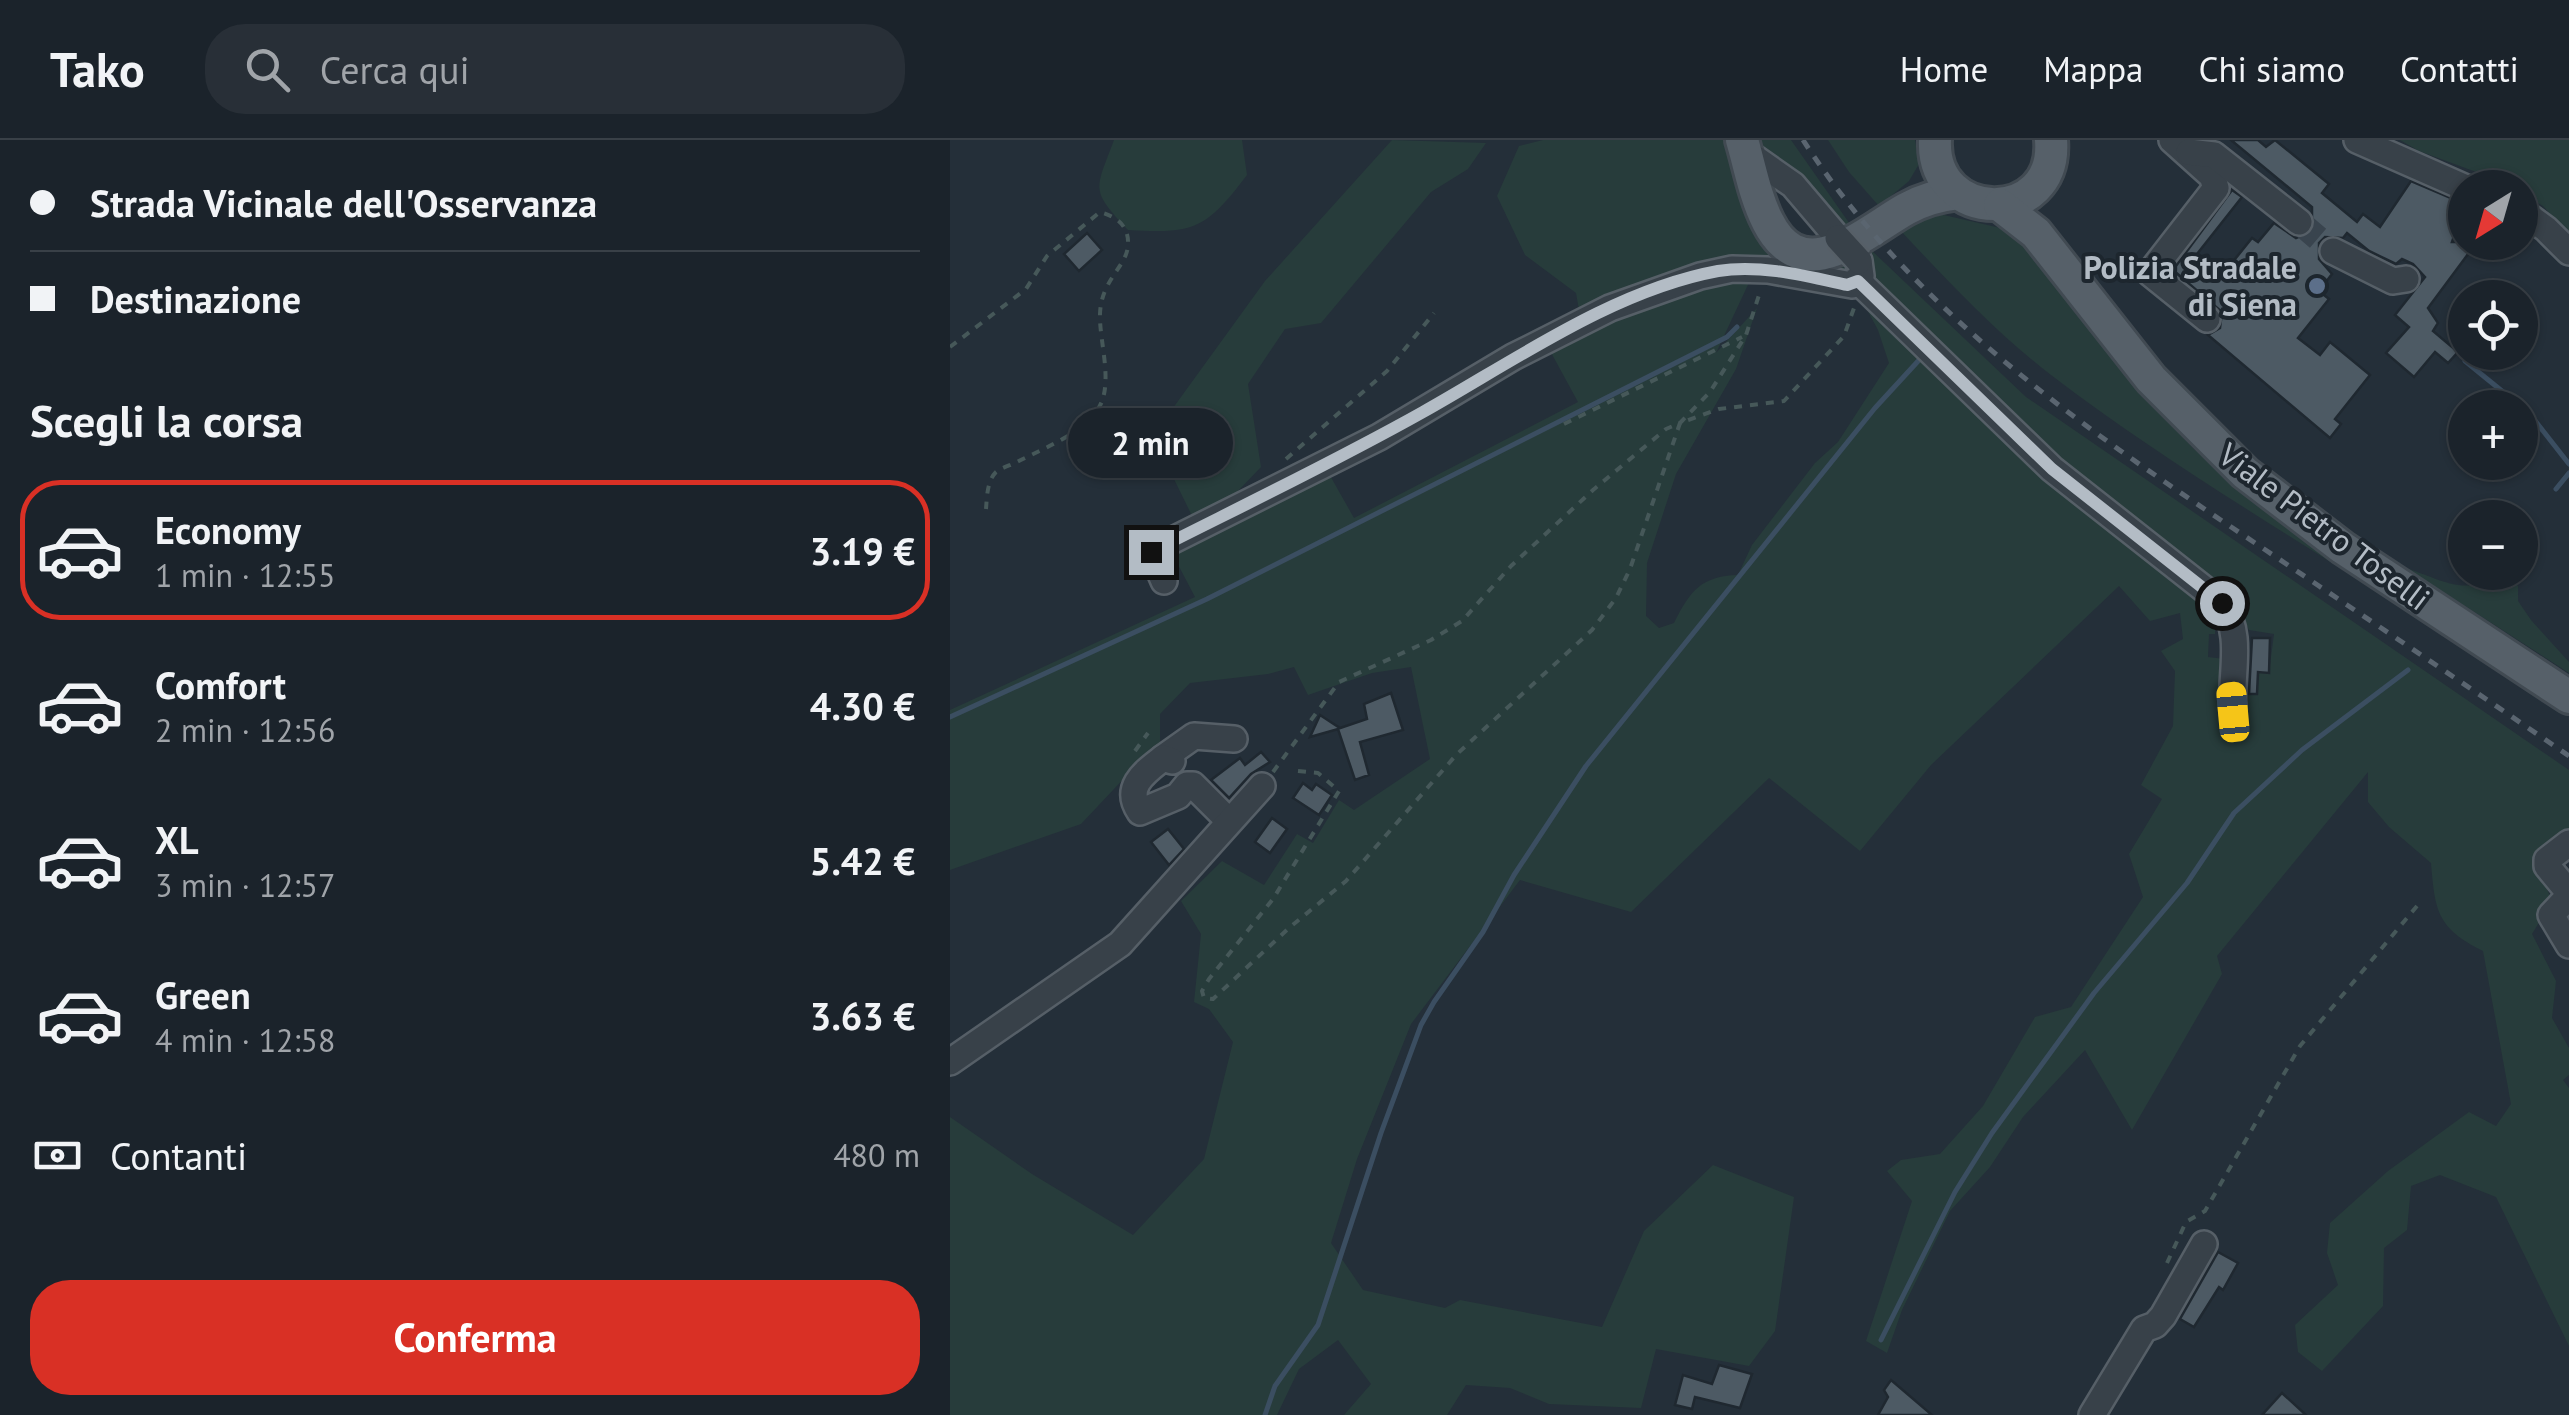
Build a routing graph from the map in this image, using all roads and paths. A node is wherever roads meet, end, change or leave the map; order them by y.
1 (2050, 140) edge
2 (2357, 140) edge
3 (1744, 146) edge
4 (2178, 146) edge
5 (1936, 152) edge
6 (2042, 180) junction
7 (2448, 180) edge
8 (1958, 193) junction
9 (2000, 205) junction
10 (1908, 208) junction
11 (2299, 222) tunnel mouth
12 (2538, 223) edge
13 (2333, 251) tunnel mouth
14 (2569, 252) edge
15 (1768, 270) junction
16 (1854, 276) junction
17 (2071, 277) junction
18 (2406, 279) dead end
19 (1434, 314) dead end
20 (2207, 320) dead end
21 (1746, 335) junction
22 (950, 347) edge
23 (1680, 423) junction
24 (1564, 424) dead end
25 (1276, 467) dead end
26 (986, 509) dead end
27 (1164, 581) dead end
28 (2569, 697) edge
29 (2233, 712) dead end
30 (1234, 739) dead end
31 (1298, 771) dead end
32 (1262, 786) joint
33 (1230, 821) junction
34 (2569, 843) edge
35 (2422, 900) dead end
36 (2569, 945) edge
37 (950, 1062) edge
38 (2204, 1244) dead end
39 (2166, 1267) dead end
40 (2092, 1415) edge

1 - 6 main road, Viale Pietro Toselli
2 - 7 street
3 - 10 main road
3 - 16 street, bridge
4 - 11 street
4 - 20 street
5 - 8 main road
5 - 10 main road
6 - 9 main road
6 - 17 main road, Viale Pietro Toselli
8 - 9 main road, Viale Pietro Toselli
8 - 10 main road
9 - 17 main road, Viale Pietro Toselli
12 - 14 street
13 - 18 street
15 - 16 street
15 - 21 path
15 - 27 street
16 - 23 path
16 - 29 street
17 - 28 main road, Viale Pietro Toselli
19 - 25 path
21 - 23 path
21 - 24 path
22 - 26 path
23 - 31 path
23 - 32 path
30 - 33 street
32 - 33 street
33 - 37 street
34 - 36 street
35 - 39 path
38 - 40 street

